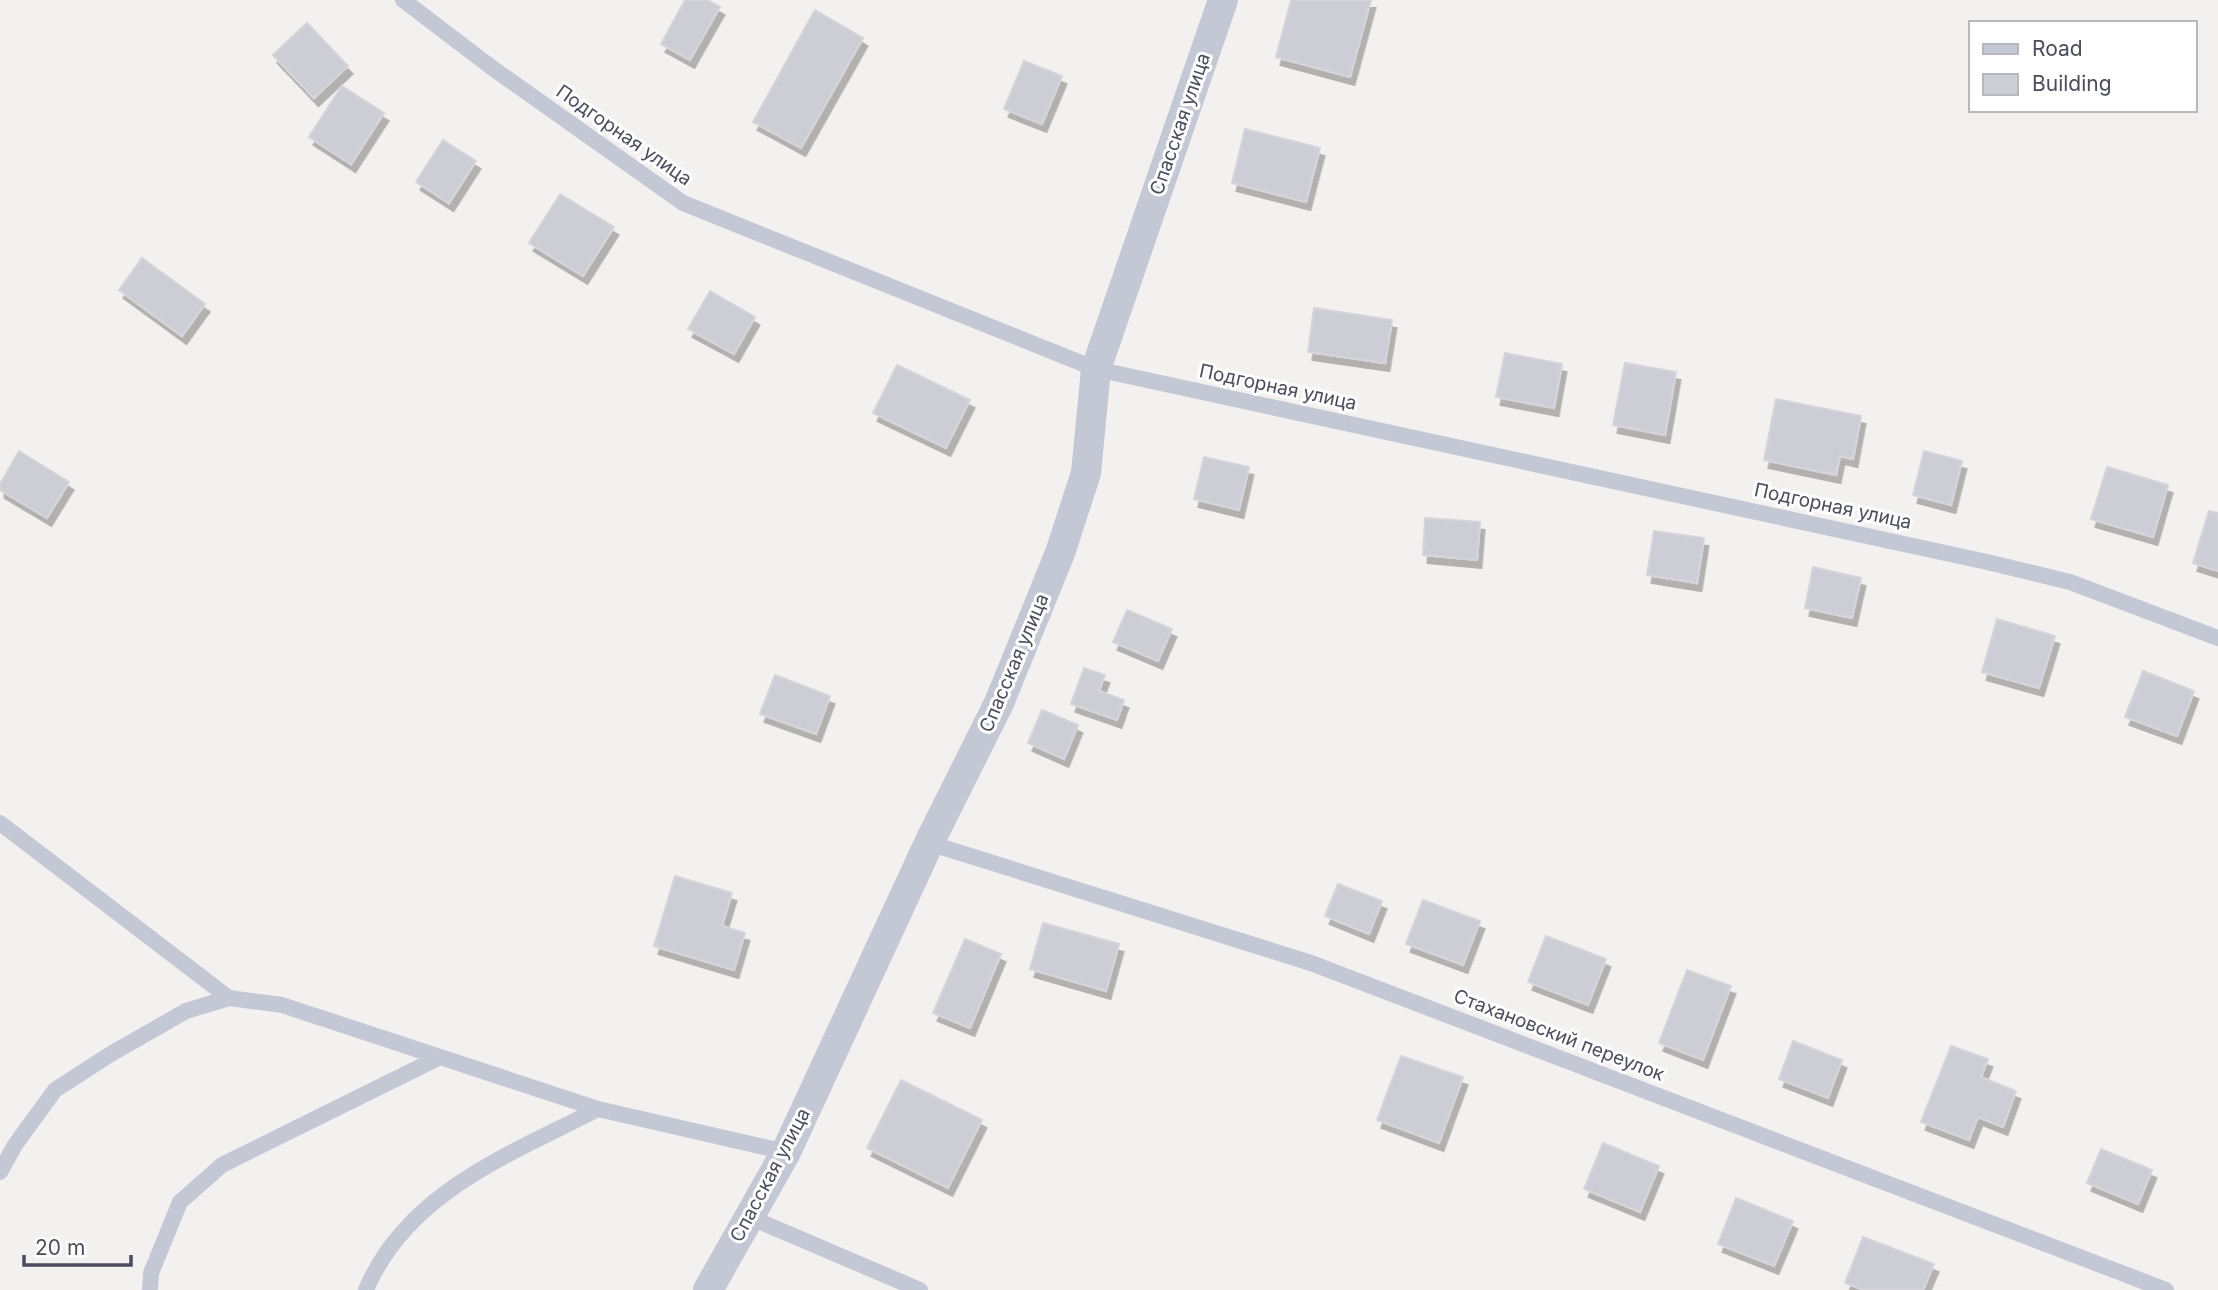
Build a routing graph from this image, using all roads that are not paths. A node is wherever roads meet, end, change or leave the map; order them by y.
1 (403, 0) edge
2 (1223, 0) edge
3 (1096, 369) junction
4 (2218, 638) edge
5 (0, 823) edge
6 (929, 843) junction
7 (229, 998) junction
8 (438, 1058) junction
9 (598, 1110) junction
10 (786, 1152) junction
11 (0, 1172) edge
12 (749, 1217) junction
13 (150, 1290) edge
14 (366, 1290) edge
15 (708, 1290) edge
16 (920, 1290) edge
17 (2166, 1290) edge

1 - 3 lane, Подгорная улица
2 - 3 street, Спасская улица
3 - 4 lane, Подгорная улица
3 - 6 street, Спасская улица
5 - 7 lane
6 - 10 street, Спасская улица
6 - 17 lane, Стахановский переулок
7 - 8 lane
7 - 11 lane
8 - 9 lane
8 - 13 lane
9 - 10 lane
9 - 14 lane
10 - 12 street, Спасская улица
12 - 15 street, Спасская улица
12 - 16 lane

